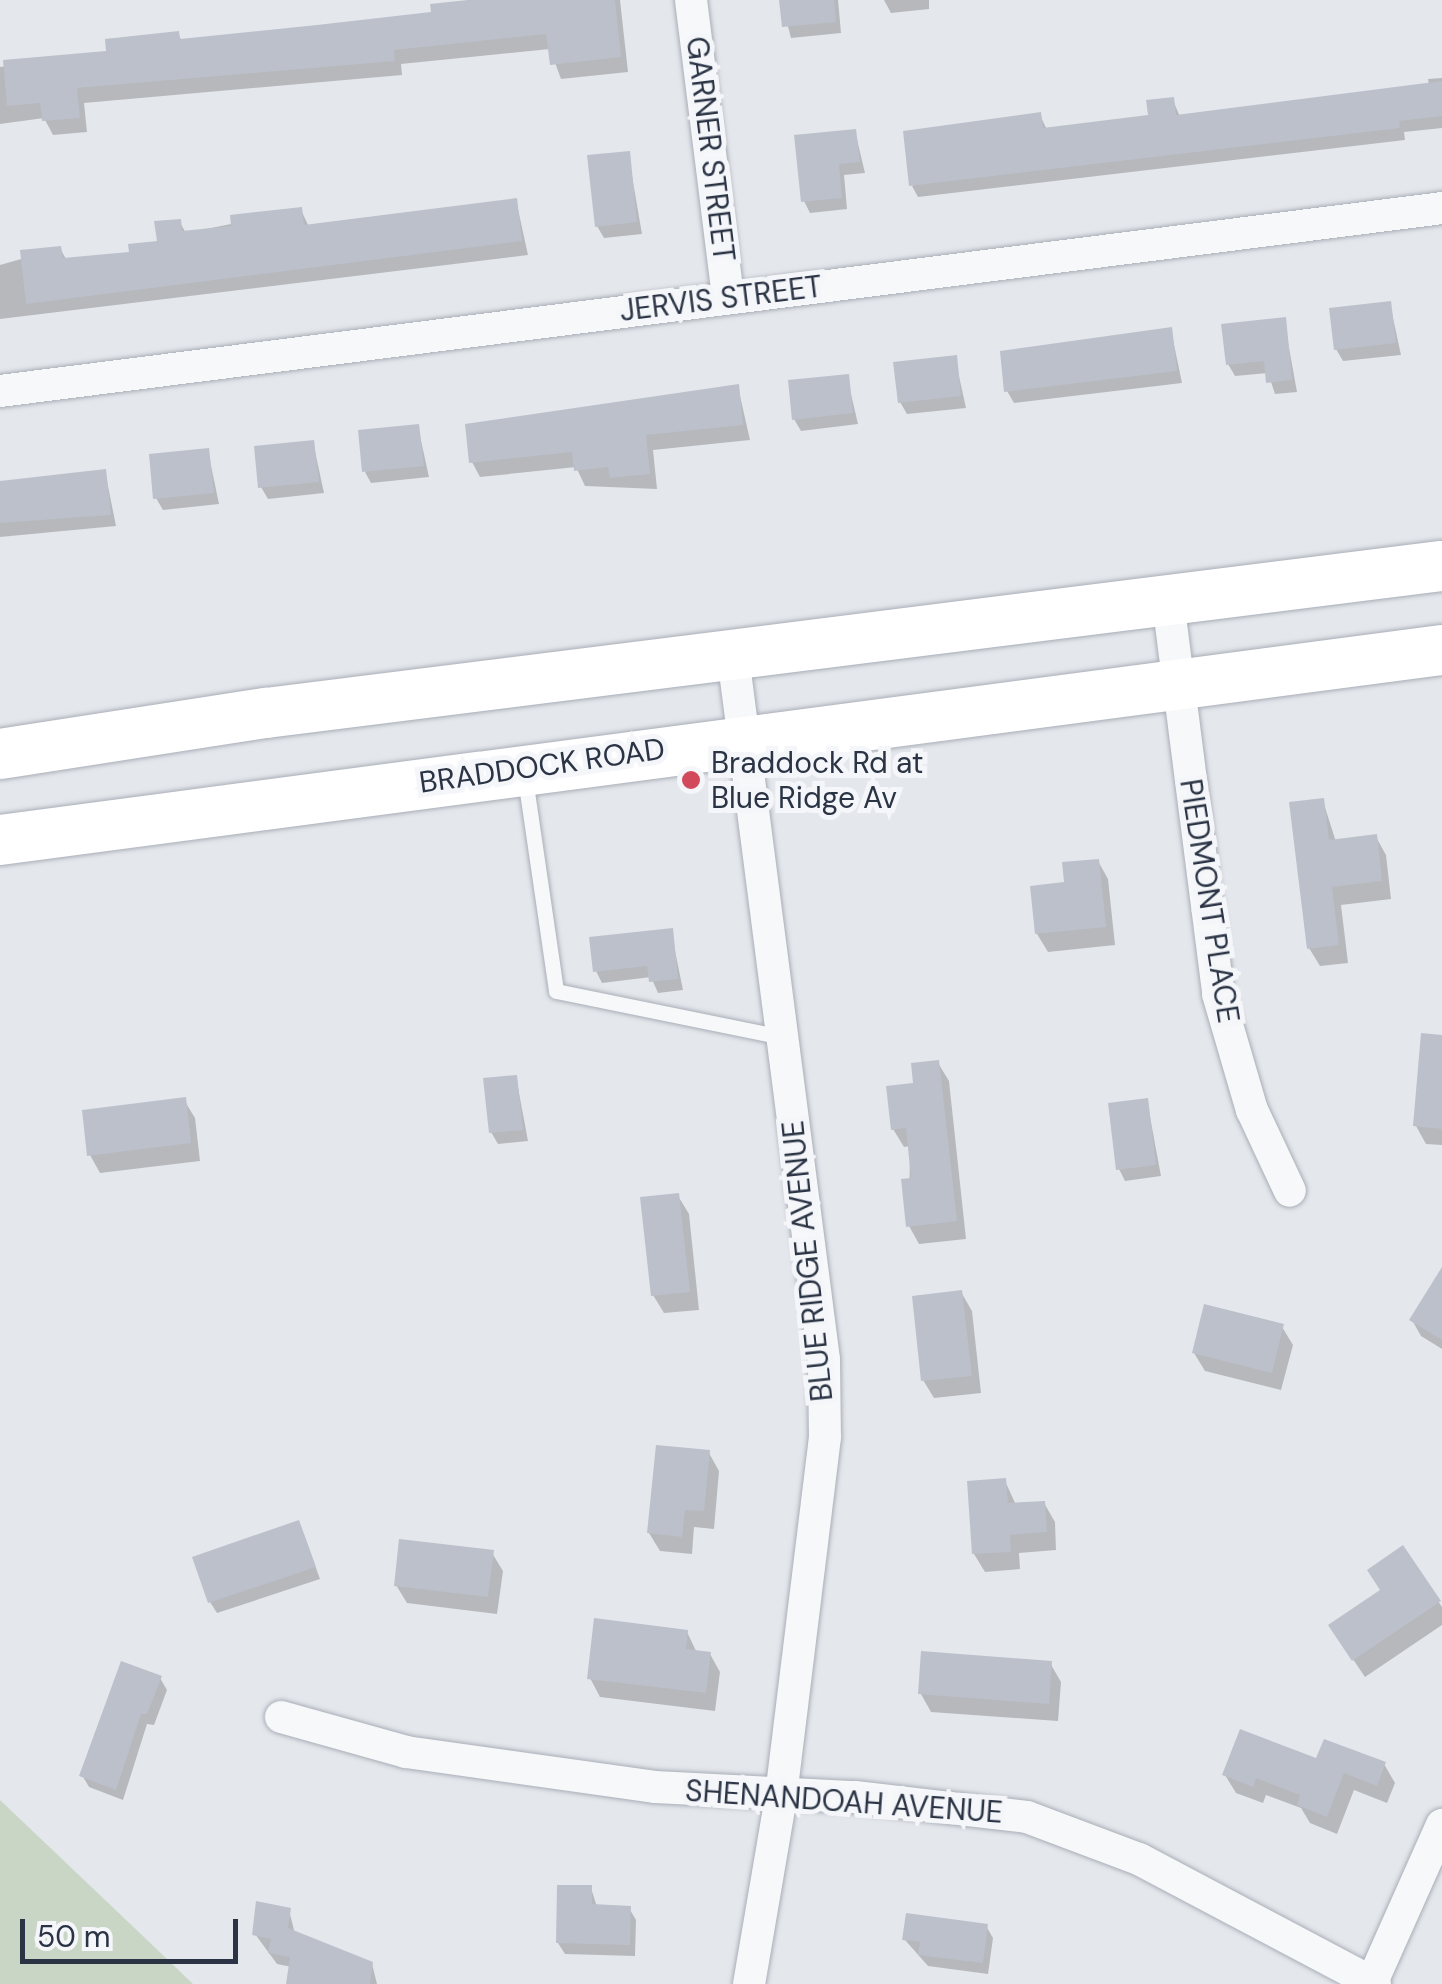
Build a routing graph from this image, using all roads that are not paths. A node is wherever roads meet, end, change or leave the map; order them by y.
1 (691, 0) edge
2 (1442, 208) edge
3 (728, 298) junction
4 (0, 391) edge
5 (1442, 566) edge
6 (1168, 601) junction
7 (1442, 650) edge
8 (734, 656) junction
9 (1178, 684) junction
10 (744, 739) junction
11 (0, 754) edge
12 (524, 769) junction
13 (0, 840) edge
14 (783, 1037) junction
15 (1290, 1191) dead end
16 (281, 1717) dead end
17 (781, 1796) junction
18 (1442, 1825) edge
19 (1374, 1983) edge
20 (749, 1984) edge

1 - 3 street, GARNER STREET
2 - 3 street, JERVIS STREET
3 - 4 street, JERVIS STREET
5 - 6 main road
6 - 8 main road
6 - 9 street, PIEDMONT PLACE
7 - 9 main road, BRADDOCK ROAD
8 - 10 street, BLUE RIDGE AVENUE
8 - 11 main road
9 - 10 main road, BRADDOCK ROAD
9 - 15 street, PIEDMONT PLACE
10 - 12 main road, BRADDOCK ROAD
10 - 14 street, BLUE RIDGE AVENUE
12 - 13 main road, BRADDOCK ROAD
12 - 14 lane
14 - 17 street, BLUE RIDGE AVENUE
16 - 17 street, SHENANDOAH AVENUE
17 - 19 street, SHENANDOAH AVENUE
17 - 20 street, BLUE RIDGE AVENUE
18 - 19 street

